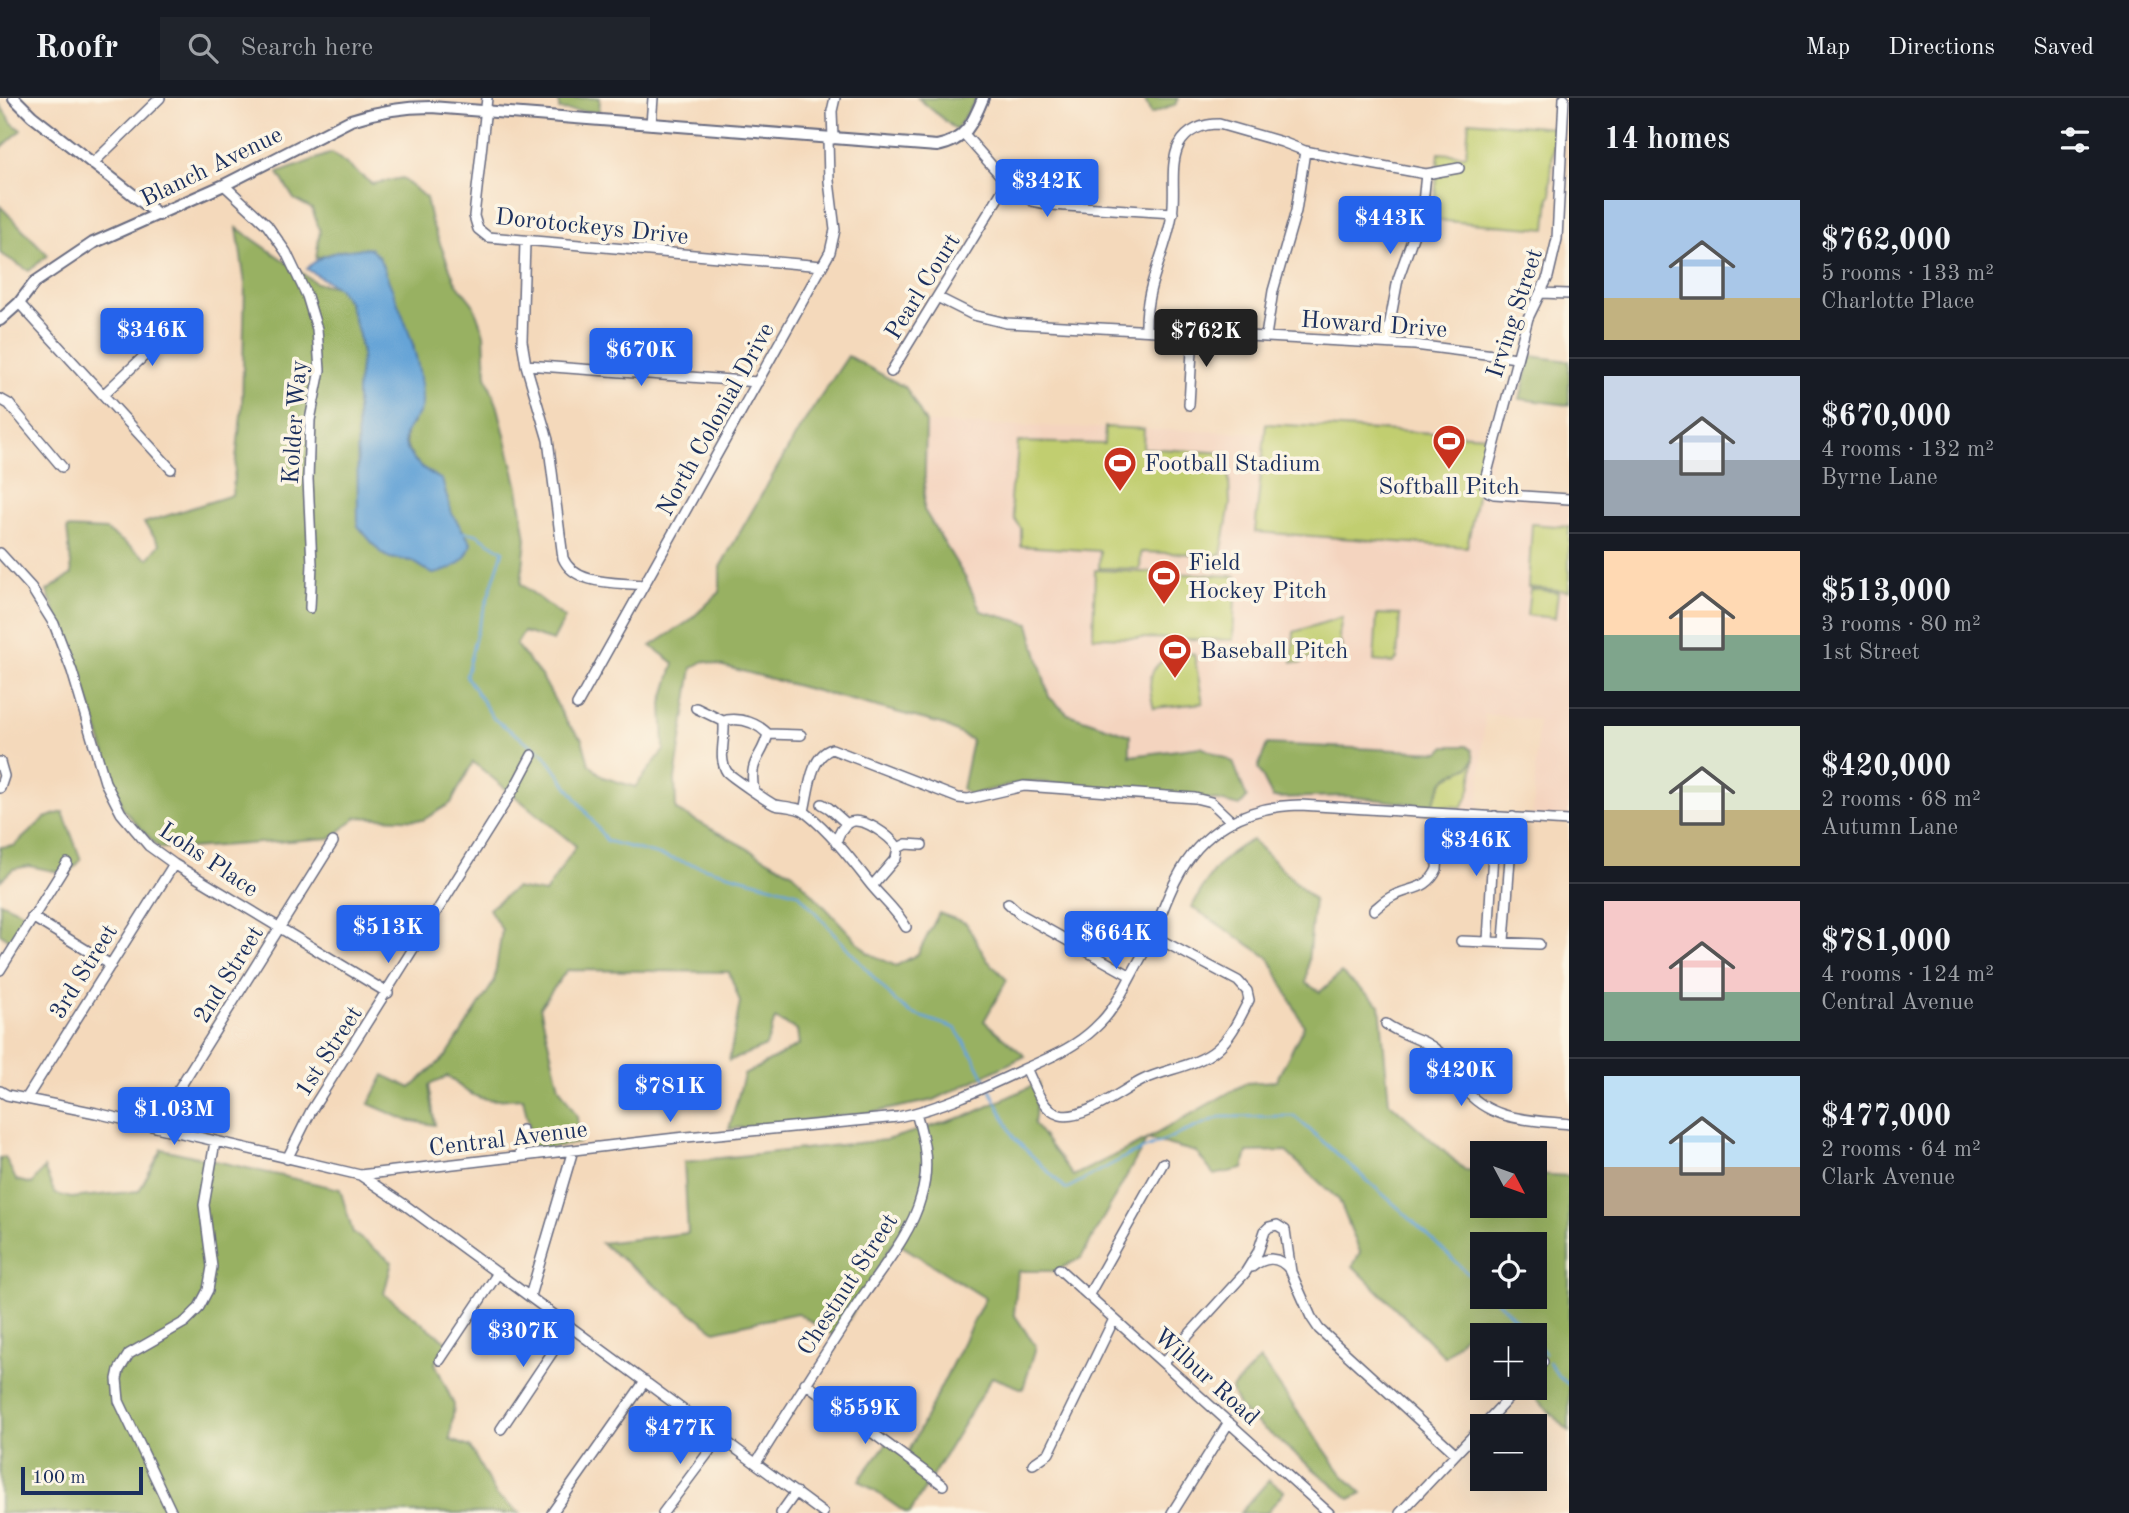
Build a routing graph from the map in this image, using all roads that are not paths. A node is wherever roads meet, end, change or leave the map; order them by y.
1 (14, 98) edge
2 (160, 98) edge
3 (487, 98) edge
4 (653, 98) edge
5 (835, 98) edge
6 (984, 98) edge
7 (1564, 98) edge
8 (485, 113) junction
9 (651, 124) junction
10 (964, 134) junction
11 (831, 139) junction
12 (1305, 151) junction
13 (92, 164) junction
14 (1459, 168) dead end
15 (1426, 174) junction
16 (1565, 182) edge
17 (1007, 183) junction
18 (224, 185) junction
19 (1173, 213) junction
20 (159, 215) junction
21 (525, 242) junction
22 (822, 266) junction
23 (1540, 293) junction
24 (1569, 294) edge
25 (939, 298) junction
26 (19, 303) junction
27 (0, 320) edge
28 (181, 321) dead end
29 (1146, 329) junction
30 (1193, 332) junction
31 (1266, 336) junction
32 (1386, 343) junction
33 (1517, 358) junction
34 (526, 365) junction
35 (891, 372) dead end
36 (758, 382) junction
37 (104, 394) junction
38 (0, 399) edge
39 (1188, 405) dead end
40 (62, 467) dead end
41 (172, 470) dead end
42 (1569, 499) edge
43 (0, 553) edge
44 (643, 585) junction
45 (310, 608) dead end
46 (577, 705) dead end
47 (696, 708) dead end
48 (725, 722) junction
49 (768, 734) junction
50 (801, 735) dead end
51 (532, 755) dead end
52 (0, 762) edge
53 (0, 788) edge
54 (754, 791) junction
55 (822, 804) dead end
56 (804, 811) junction
57 (1441, 814) junction
58 (1494, 816) junction
59 (1513, 817) junction
60 (1231, 821) junction
61 (1569, 821) edge
62 (847, 824) junction
63 (1493, 841) junction
64 (334, 842) dead end
65 (836, 843) junction
66 (1511, 843) junction
67 (922, 845) dead end
68 (898, 848) junction
69 (67, 863) dead end
70 (174, 864) junction
71 (872, 886) junction
72 (1491, 888) junction
73 (1507, 889) junction
74 (1008, 903) dead end
75 (1374, 910) dead end
76 (32, 917) junction
77 (906, 927) dead end
78 (280, 928) junction
79 (1153, 936) junction
80 (1461, 941) dead end
81 (1488, 941) junction
82 (1504, 941) junction
83 (1539, 944) dead end
84 (111, 965) junction
85 (0, 970) edge
86 (1131, 976) junction
87 (388, 993) junction
88 (1386, 1024) dead end
89 (1026, 1069) junction
90 (2, 1095) edge
91 (26, 1099) junction
92 (916, 1113) junction
93 (1569, 1124) edge
94 (155, 1127) junction
95 (522, 1130) dead end
96 (215, 1142) junction
97 (573, 1150) junction
98 (520, 1156) junction
99 (287, 1159) junction
100 (1163, 1163) dead end
101 (360, 1175) junction
102 (1059, 1269) dead end
103 (1291, 1272) junction
104 (498, 1273) junction
105 (1245, 1273) junction
106 (530, 1296) junction
107 (1088, 1296) junction
108 (1114, 1319) junction
109 (570, 1326) junction
110 (440, 1360) dead end
111 (1164, 1362) junction
112 (645, 1381) junction
113 (805, 1383) junction
114 (1509, 1400) edge
115 (1498, 1414) edge
116 (1229, 1422) junction
117 (502, 1429) dead end
118 (720, 1437) junction
119 (1470, 1440) edge
120 (1455, 1453) junction
121 (756, 1463) junction
122 (1033, 1464) dead end
123 (943, 1485) dead end
124 (796, 1492) junction
125 (172, 1513) edge
126 (552, 1513) edge
127 (663, 1513) edge
128 (781, 1513) edge
129 (823, 1513) edge
130 (1172, 1513) edge
131 (1329, 1513) edge
132 (1400, 1513) edge

1 - 13 main road
2 - 13 street
3 - 8 street, Dorotockeys Drive
4 - 9 street
5 - 11 street, North Colonial Drive
6 - 10 main road
7 - 16 street, Irving Street
8 - 9 main road, Blanch Avenue
8 - 18 main road, Blanch Avenue
8 - 21 street, Dorotockeys Drive
9 - 11 main road, Blanch Avenue
10 - 11 main road, Blanch Avenue
10 - 17 street
11 - 22 street, North Colonial Drive
12 - 15 street
12 - 19 street
12 - 31 street
13 - 20 main road
14 - 15 street
15 - 32 street
16 - 23 street, Irving Street
17 - 19 street
17 - 25 street, Pearl Court
18 - 20 main road, Blanch Avenue
18 - 45 street, Kolder Way
19 - 29 street
20 - 26 main road, Blanch Avenue
21 - 22 street, Dorotockeys Drive
21 - 34 street
22 - 36 street, North Colonial Drive
23 - 24 street
23 - 33 street, Irving Street
25 - 29 street, Howard Drive
25 - 35 street, Pearl Court
26 - 27 main road, Blanch Avenue
26 - 37 street
28 - 37 street
29 - 30 street, Howard Drive
30 - 31 street, Howard Drive
30 - 39 street
31 - 32 street, Howard Drive
32 - 33 street, Howard Drive
33 - 42 street, Irving Street
34 - 36 street
34 - 44 street
36 - 44 street, North Colonial Drive
37 - 41 street
38 - 40 street
43 - 70 street, Lohs Place
44 - 46 street, North Colonial Drive
47 - 48 street
48 - 49 street
48 - 54 street
49 - 50 street
49 - 54 street
51 - 87 street, 1st Street
52 - 53 street
54 - 56 street
55 - 62 street
56 - 60 street
56 - 65 street
57 - 58 street, Central Avenue
57 - 60 street, Central Avenue
57 - 75 street
58 - 59 street, Central Avenue
58 - 63 street
59 - 61 street, Central Avenue
59 - 66 street
60 - 79 street, Central Avenue
62 - 65 street
62 - 68 street
63 - 66 street
63 - 72 street
64 - 78 street, 2nd Street
65 - 71 street
66 - 73 street
67 - 68 street
68 - 71 street
69 - 76 street
70 - 78 street, Lohs Place
70 - 84 street, 3rd Street
71 - 77 street
72 - 73 street
72 - 81 street
73 - 82 street
74 - 86 street
76 - 84 street
76 - 85 street
78 - 87 street, Lohs Place
78 - 94 street, 2nd Street
79 - 86 street, Central Avenue
79 - 89 street
80 - 81 street
81 - 82 street
82 - 83 street
84 - 91 street, 3rd Street
86 - 89 street, Central Avenue
87 - 99 street, 1st Street
88 - 93 street
89 - 92 street, Central Avenue
90 - 91 street
91 - 94 street
92 - 97 street, Central Avenue
92 - 113 street, Chestnut Street
94 - 96 street
95 - 98 street
96 - 99 street
96 - 125 street
97 - 98 street, Central Avenue
97 - 106 street
98 - 101 street, Central Avenue
99 - 101 street
100 - 107 street
101 - 104 street
102 - 107 street, Wilbur Road
103 - 105 street
103 - 105 street
103 - 120 street
104 - 106 street
104 - 110 street
105 - 111 street
106 - 109 street
107 - 108 street, Wilbur Road
108 - 111 street, Wilbur Road
108 - 122 street
109 - 112 street
109 - 117 street
111 - 116 street, Wilbur Road
112 - 118 street
112 - 126 street
113 - 121 street, Chestnut Street
113 - 123 street
114 - 115 street
116 - 130 street
116 - 131 street, Wilbur Road
118 - 121 street
118 - 127 street
119 - 120 street
120 - 132 street
121 - 124 street
124 - 128 street
124 - 129 street

